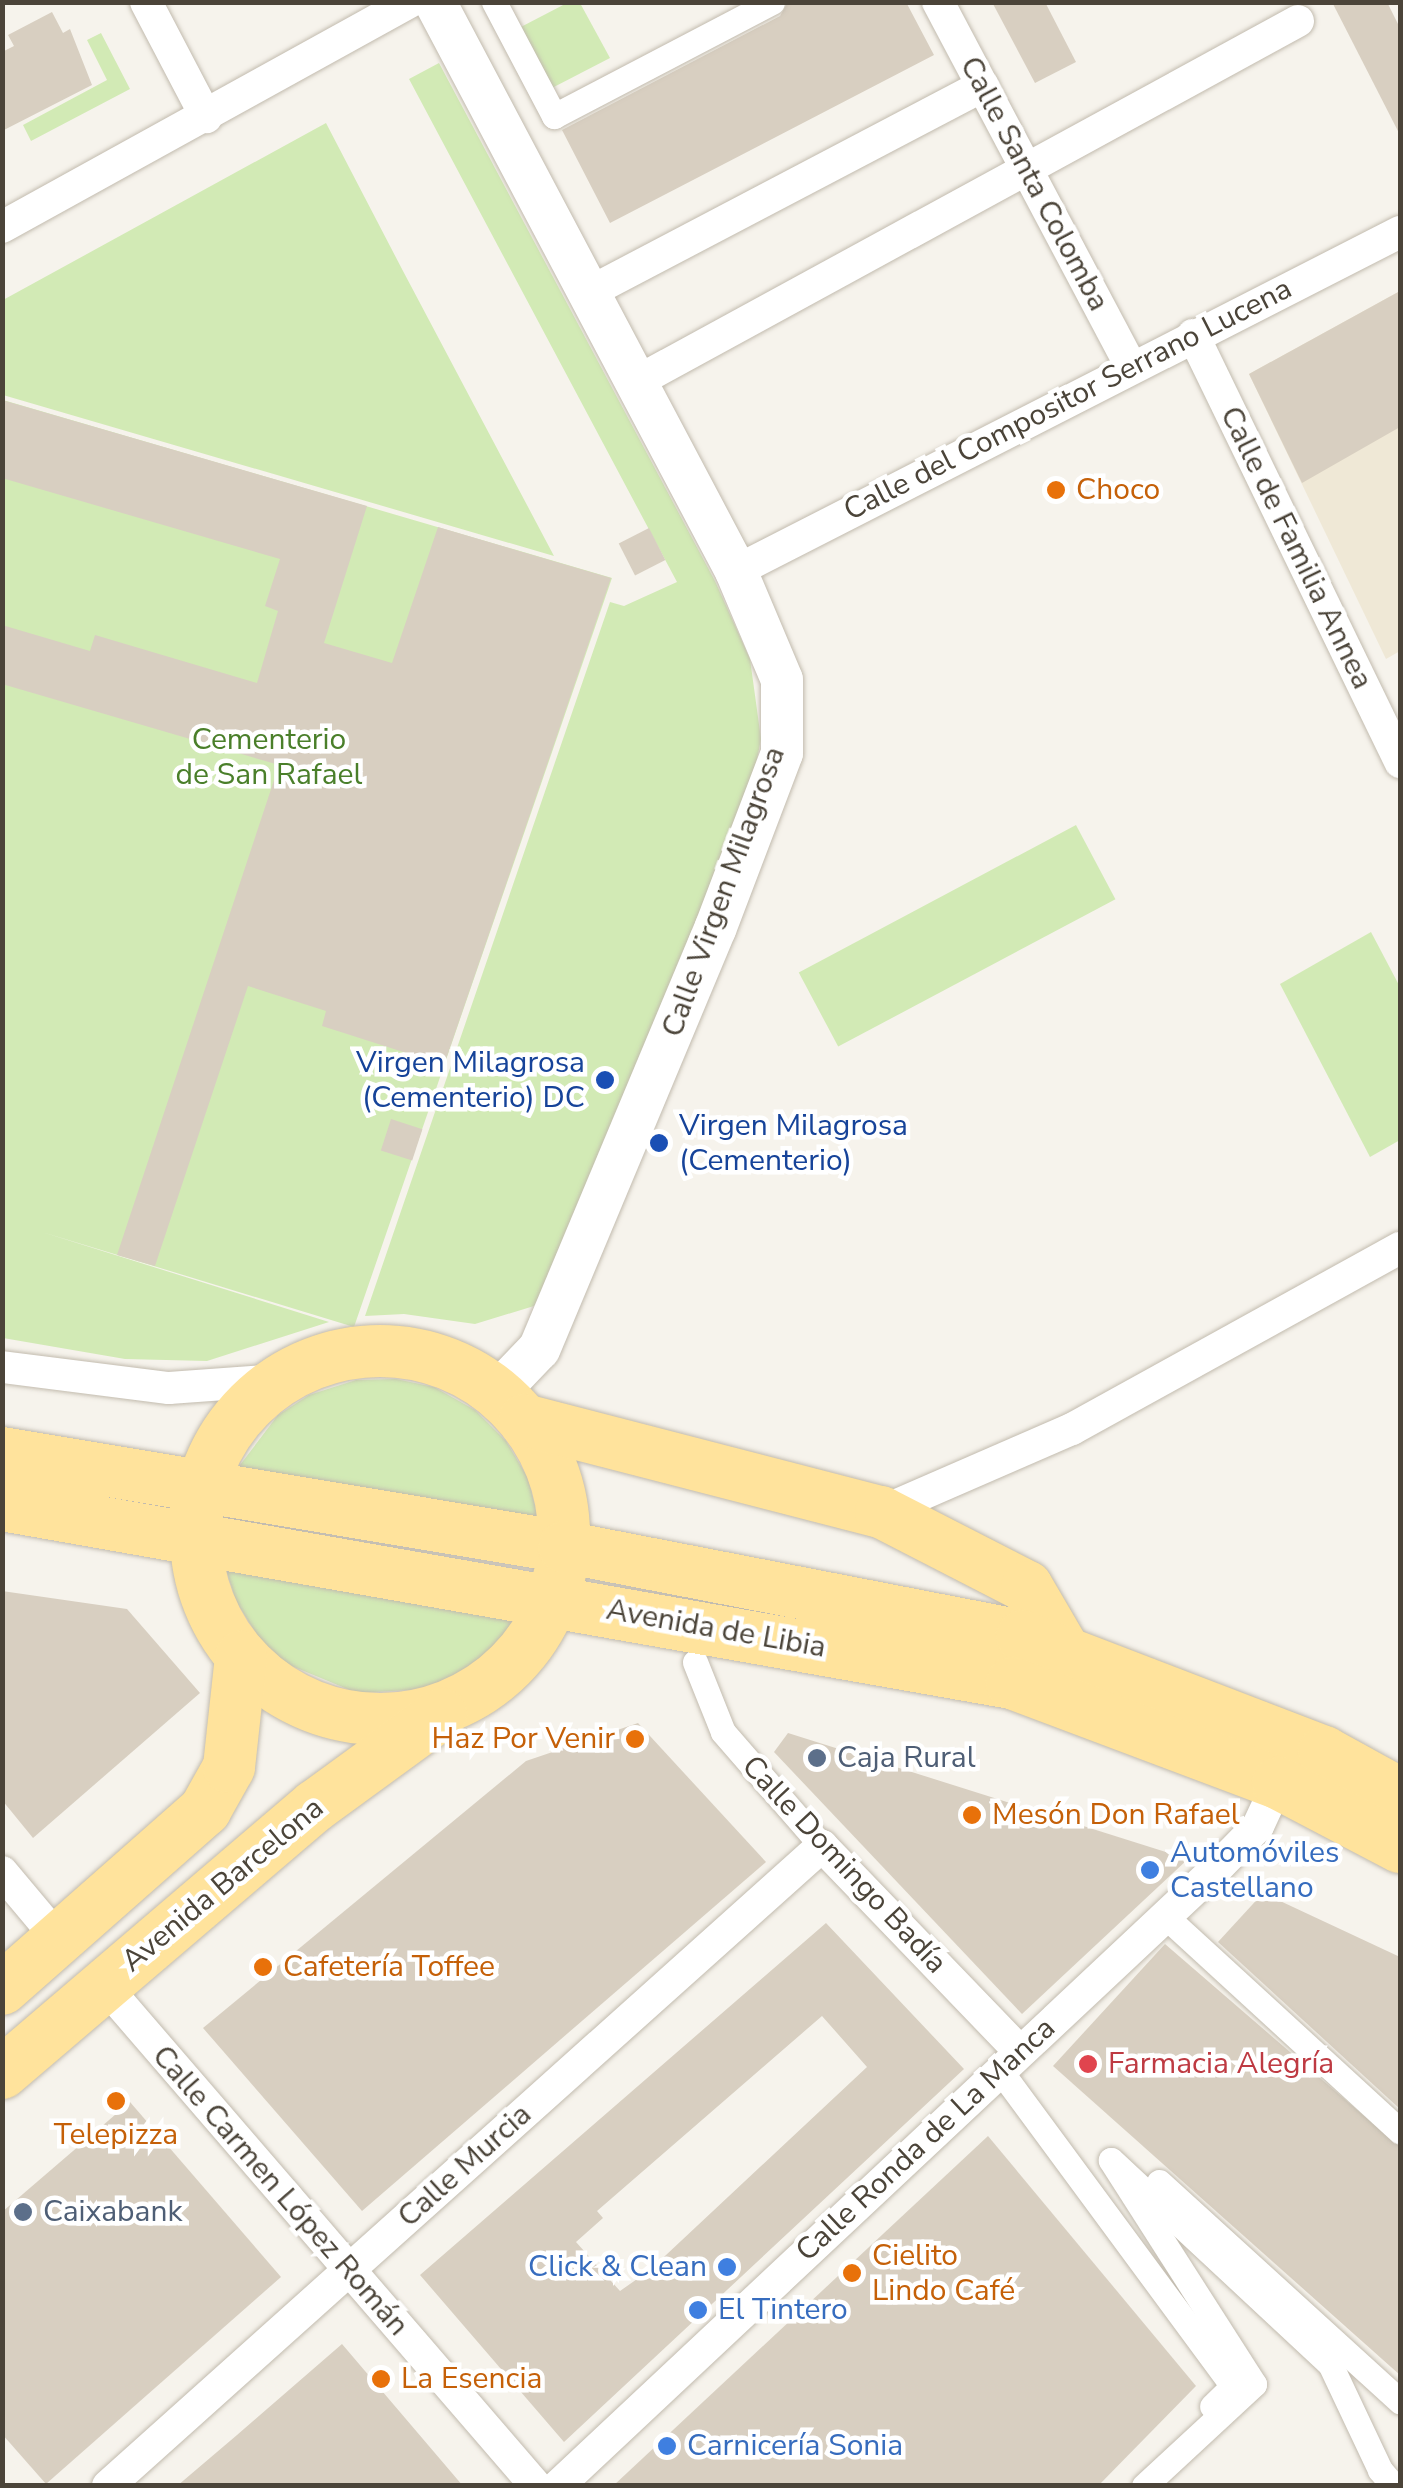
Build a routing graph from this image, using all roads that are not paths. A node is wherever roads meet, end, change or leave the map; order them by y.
1 (146, 2) edge
2 (408, 2) edge
3 (435, 2) edge
4 (494, 2) edge
5 (772, 2) edge
6 (938, 2) edge
7 (1298, 21) dead end
8 (983, 86) junction
9 (206, 116) junction
10 (1026, 168) junction
11 (2, 226) edge
12 (1400, 232) edge
13 (588, 293) junction
14 (1192, 335) junction
15 (1130, 365) junction
16 (636, 382) junction
17 (736, 570) junction
18 (1387, 698) edge
19 (1400, 762) edge
20 (1400, 1248) edge
21 (2, 1367) edge
22 (280, 1380) junction
23 (511, 1407) junction
24 (2, 1453) edge
25 (202, 1488) junction
26 (2, 1506) edge
27 (881, 1512) junction
28 (195, 1540) junction
29 (564, 1547) junction
30 (554, 1600) junction
31 (1065, 1652) junction
32 (241, 1657) junction
33 (695, 1662) dead end
34 (450, 1707) junction
35 (1278, 1783) junction
36 (1400, 1794) edge
37 (822, 1846) junction
38 (1400, 1848) edge
39 (2, 1872) edge
40 (1165, 1916) junction
41 (59, 1940) junction
42 (104, 1985) junction
43 (2, 1989) edge
44 (1009, 2060) junction
45 (2, 2073) edge
46 (1400, 2131) edge
47 (1062, 2155) junction
48 (348, 2271) junction
49 (1400, 2401) edge
50 (108, 2486) edge
51 (536, 2486) edge
52 (558, 2486) edge
53 (1129, 2486) edge
54 (1144, 2486) edge
55 (1394, 2486) edge

1 - 9 street
2 - 9 street
3 - 13 street, Calle Virgen Milagrosa
4 - 5 street
6 - 8 street, Calle Santa Colomba
7 - 10 street
8 - 10 street, Calle Santa Colomba
8 - 13 street
9 - 11 street
10 - 15 street, Calle Santa Colomba
10 - 16 street
12 - 14 street, Calle del Compositor Serrano Lucena
13 - 16 street, Calle Virgen Milagrosa
14 - 15 street, Calle del Compositor Serrano Lucena
14 - 18 street, Calle de Familia Annea
15 - 17 street, Calle del Compositor Serrano Lucena
16 - 17 street, Calle Virgen Milagrosa
17 - 23 street, Calle Virgen Milagrosa
18 - 19 street, Calle de Familia Annea
20 - 27 street
21 - 22 street
22 - 23 main road
22 - 25 main road
23 - 27 main road
23 - 29 main road
24 - 25 main road, Avenida de Libia
25 - 28 main road
25 - 29 main road, Avenida de Libia
26 - 28 main road, Avenida de Libia
27 - 31 main road
28 - 30 main road, Avenida de Libia
28 - 32 main road
29 - 30 main road
29 - 31 main road, Avenida de Libia
30 - 34 main road
30 - 35 main road, Avenida de Libia
31 - 36 main road, Avenida de Libia
32 - 34 main road
32 - 41 main road
33 - 37 street, Calle Domingo Badía
34 - 42 main road, Avenida Barcelona
35 - 38 main road, Avenida de Libia
35 - 40 street, Calle Ronda de La Manca
37 - 44 street, Calle Domingo Badía
37 - 48 street, Calle Murcia
39 - 41 street
40 - 44 street, Calle Ronda de La Manca
40 - 46 street
41 - 43 main road
42 - 45 main road, Avenida Barcelona
42 - 48 street, Calle Carmen López Román
44 - 47 street, Calle Domingo Badía
44 - 52 street, Calle Ronda de La Manca
47 - 49 street
47 - 53 street, Calle Domingo Badía
48 - 50 street, Calle Murcia
48 - 51 street, Calle Carmen López Román
54 - 55 street

